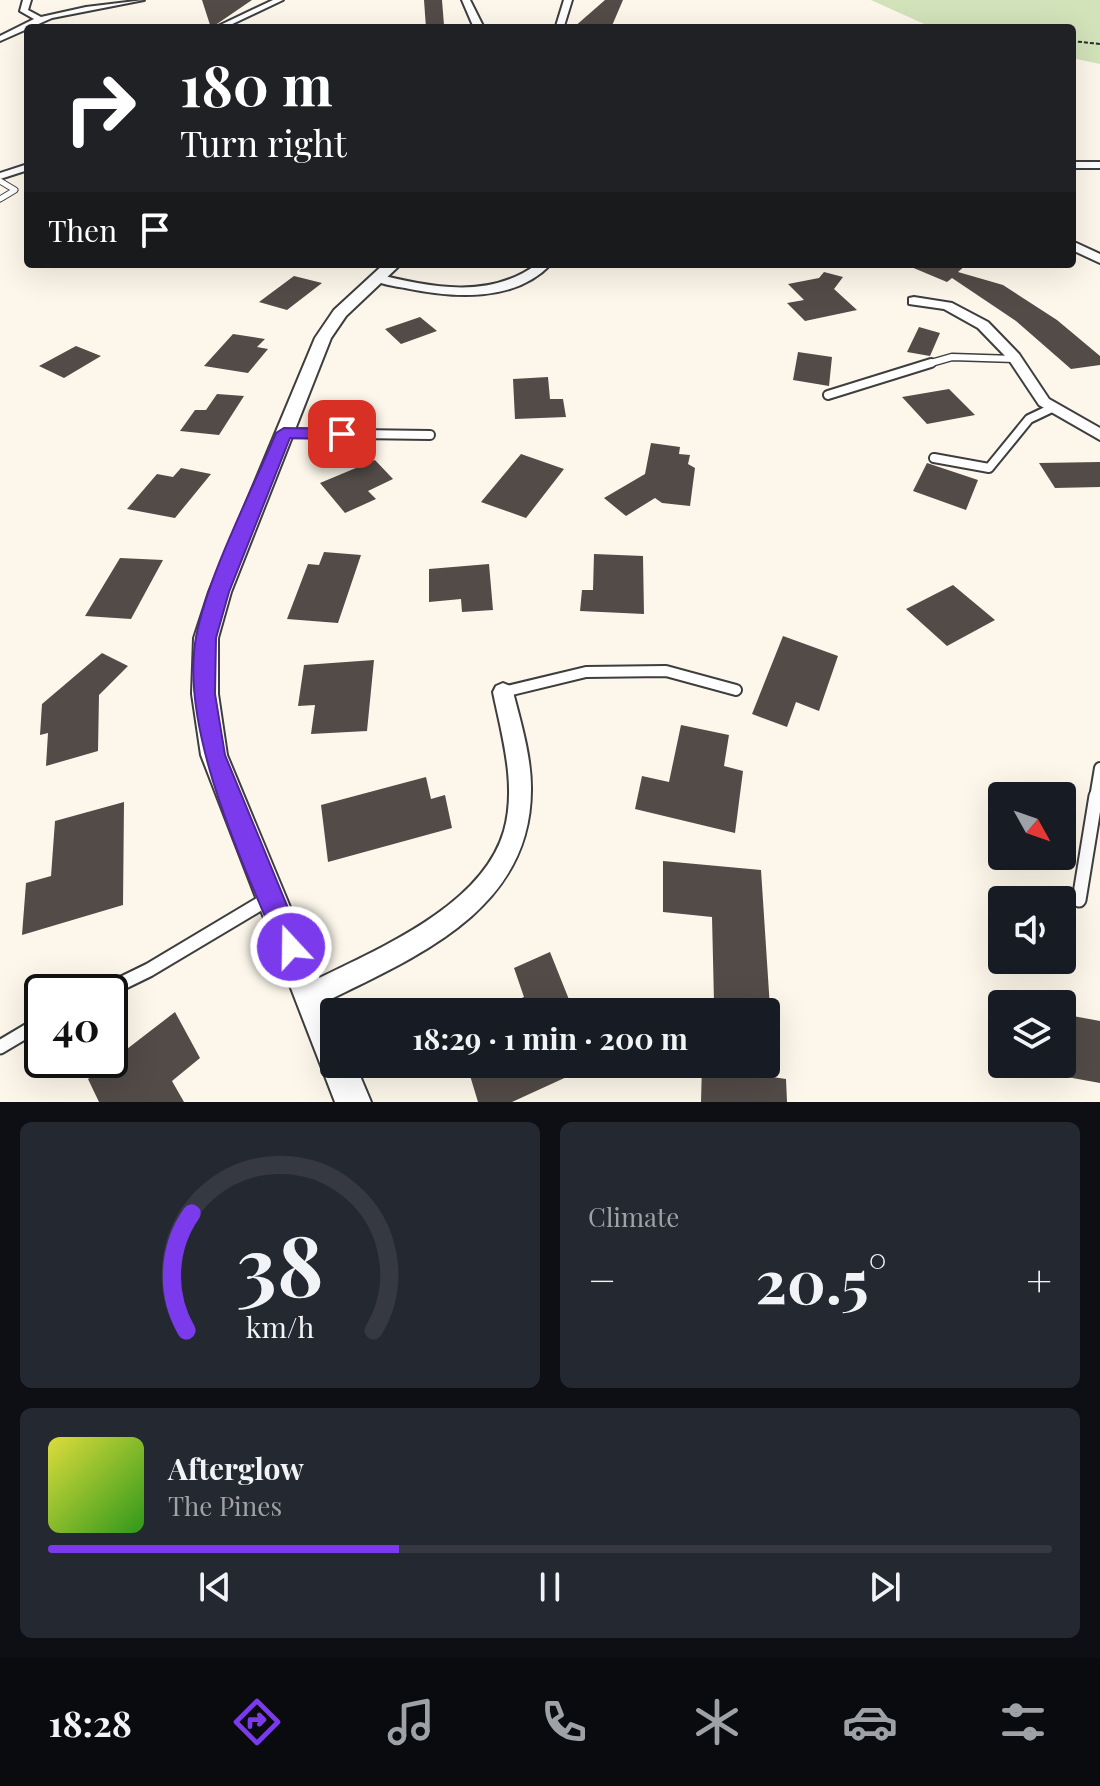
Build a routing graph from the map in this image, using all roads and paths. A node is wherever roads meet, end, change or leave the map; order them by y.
1 (27, 0) edge
2 (140, 0) edge
3 (279, 0) edge
4 (466, 0) edge
5 (568, 0) edge
6 (41, 20) junction
7 (32, 24) edge
8 (227, 24) edge
9 (477, 24) edge
10 (561, 24) edge
11 (24, 28) edge
12 (0, 39) edge
13 (1076, 41) edge
14 (1100, 44) edge
15 (1076, 165) edge
16 (1100, 165) edge
17 (24, 169) edge
18 (0, 179) edge
19 (0, 199) edge
20 (1076, 247) edge
21 (1100, 259) edge
22 (540, 268) edge
23 (384, 271) edge
24 (914, 301) dead end
25 (1015, 359) junction
26 (828, 395) dead end
27 (1052, 408) junction
28 (284, 433) junction
29 (430, 435) dead end
30 (1100, 435) edge
31 (934, 458) dead end
32 (736, 690) dead end
33 (503, 692) joint
34 (1100, 768) edge
35 (271, 897) junction
36 (1079, 900) dead end
37 (128, 980) edge
38 (310, 996) junction
39 (320, 1021) edge
40 (24, 1033) edge
41 (0, 1047) edge
42 (344, 1078) edge
43 (353, 1102) edge

1 - 6 street
2 - 6 street
3 - 8 street
4 - 9 street
5 - 10 street
6 - 7 street
11 - 12 street
13 - 14 path
15 - 16 street
17 - 18 street
18 - 19 lane
20 - 21 street
22 - 23 street
23 - 28 street
24 - 25 street
25 - 26 lane
25 - 27 street
27 - 30 street
27 - 31 lane
28 - 29 lane
28 - 35 street
32 - 33 lane
33 - 38 street
34 - 36 lane
35 - 37 lane
35 - 38 street
38 - 39 street
40 - 41 lane
42 - 43 street

